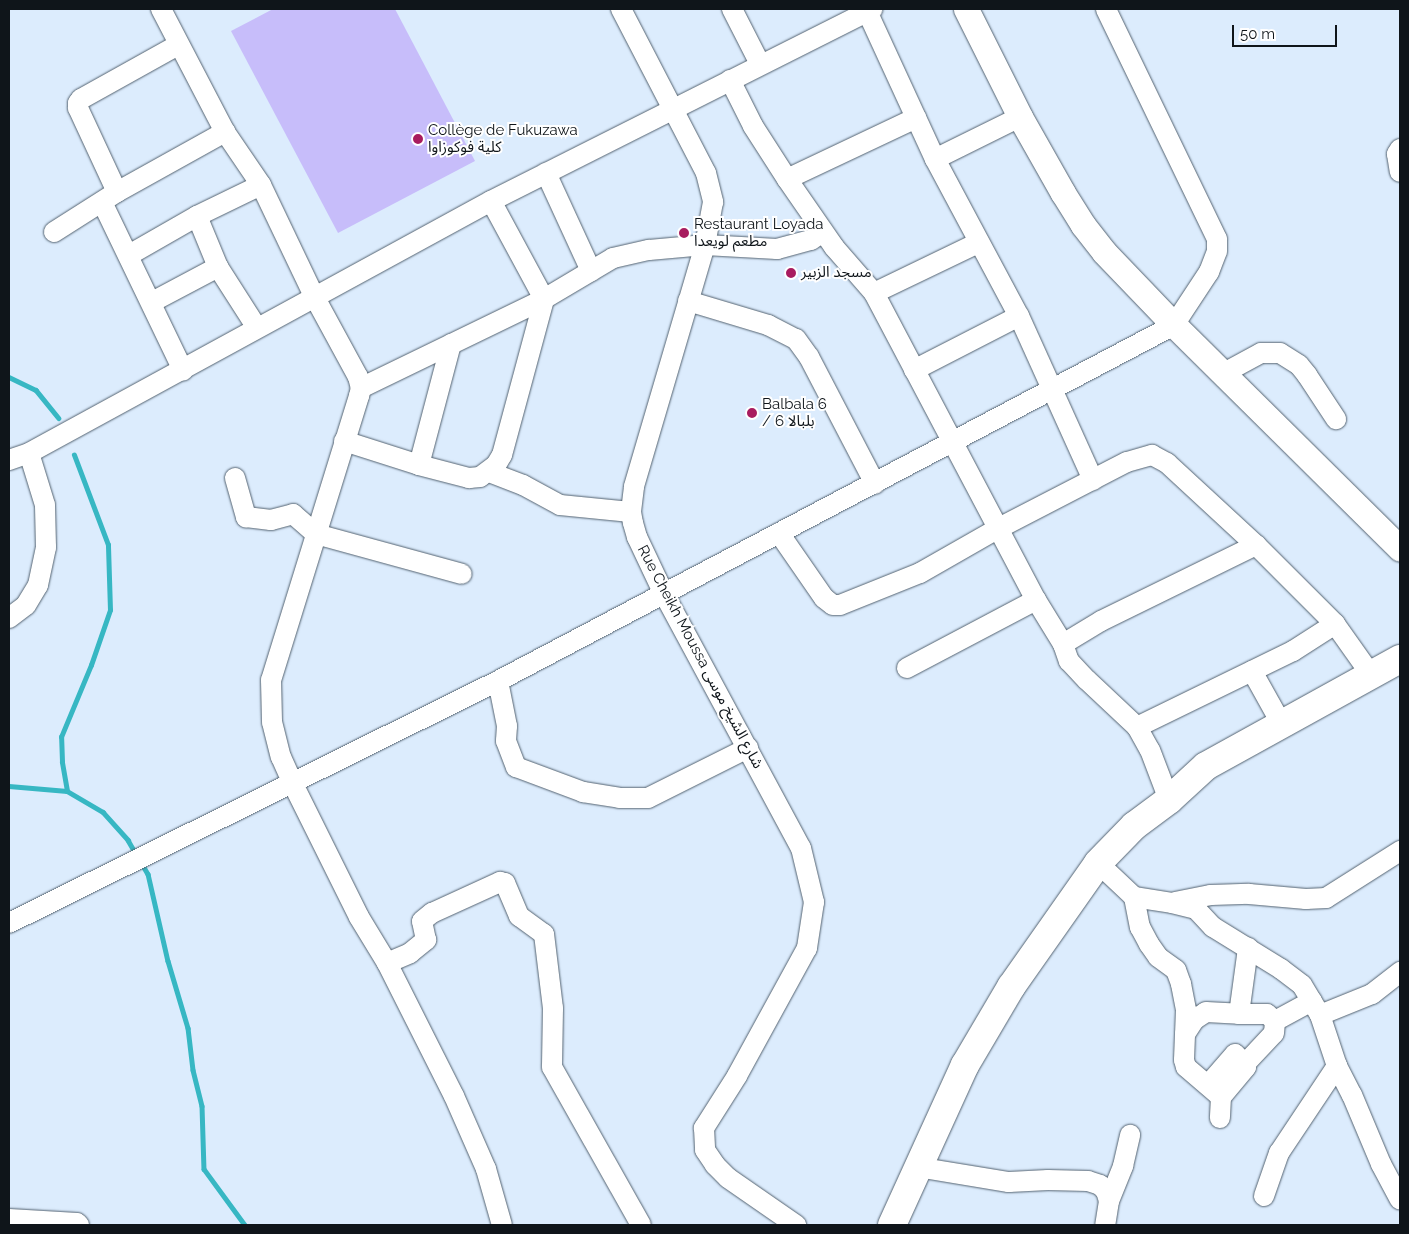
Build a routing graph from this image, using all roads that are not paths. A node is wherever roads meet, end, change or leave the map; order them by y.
1 (161, 9) edge
2 (621, 9) edge
3 (732, 9) edge
4 (966, 9) edge
5 (1106, 9) edge
6 (868, 10) edge
7 (178, 45) junction
8 (760, 64) junction
9 (730, 80) junction
10 (673, 110) junction
11 (1020, 117) junction
12 (916, 118) junction
13 (225, 132) junction
14 (1400, 149) edge
15 (935, 159) junction
16 (1400, 172) edge
17 (546, 173) junction
18 (787, 179) junction
19 (261, 185) junction
20 (109, 197) junction
21 (491, 201) junction
22 (196, 216) junction
23 (54, 232) dead end
24 (823, 232) junction
25 (978, 243) junction
26 (705, 246) junction
27 (129, 255) junction
28 (218, 267) junction
29 (591, 271) junction
30 (874, 294) junction
31 (314, 296) junction
32 (544, 299) junction
33 (688, 301) junction
34 (152, 302) junction
35 (1019, 316) junction
36 (1174, 325) junction
37 (257, 328) junction
38 (451, 344) junction
39 (183, 370) junction
40 (914, 370) junction
41 (1224, 374) junction
42 (361, 388) junction
43 (1053, 389) junction
44 (1336, 419) dead end
45 (344, 441) junction
46 (952, 442) junction
47 (29, 453) junction
48 (9, 460) edge
49 (419, 465) junction
50 (489, 472) junction
51 (235, 478) dead end
52 (1093, 480) junction
53 (875, 484) junction
54 (631, 512) junction
55 (999, 528) junction
56 (779, 533) junction
57 (316, 534) junction
58 (1256, 545) junction
59 (1400, 549) edge
60 (462, 574) dead end
61 (663, 592) junction
62 (1036, 600) junction
63 (9, 618) edge
64 (1335, 624) junction
65 (1064, 644) junction
66 (1400, 659) edge
67 (907, 668) dead end
68 (1252, 671) junction
69 (1372, 676) junction
70 (498, 681) junction
71 (1282, 724) junction
72 (1137, 726) junction
73 (748, 748) junction
74 (293, 784) junction
75 (1169, 800) junction
76 (1400, 850) edge
77 (1098, 863) junction
78 (1134, 897) junction
79 (1172, 903) junction
80 (9, 923) edge
81 (1248, 948) junction
82 (387, 963) junction
83 (1400, 972) edge
84 (1316, 1008) junction
85 (1239, 1014) junction
86 (1275, 1021) junction
87 (1185, 1034) junction
88 (1337, 1066) junction
89 (1214, 1091) junction
90 (1220, 1118) dead end
91 (1130, 1135) dead end
92 (917, 1167) junction
93 (1264, 1196) dead end
94 (1400, 1199) edge
95 (1109, 1201) junction
96 (9, 1219) edge
97 (78, 1224) edge
98 (502, 1225) edge
99 (641, 1225) edge
100 (796, 1225) edge
101 (892, 1225) edge
102 (1105, 1225) edge

1 - 7 street
2 - 10 street, Rue Cheikh Moussa شارع الشيخ موسى
3 - 8 street
4 - 11 main road
5 - 36 street
6 - 8 street
6 - 12 street
7 - 13 street
7 - 20 street
8 - 9 street
9 - 10 street
9 - 18 street
10 - 17 street
10 - 26 street, Rue Cheikh Moussa شارع الشيخ موسى
11 - 15 street
11 - 36 main road
12 - 15 street
12 - 18 street
13 - 19 street
13 - 20 street
14 - 16 street
15 - 25 street
17 - 21 street
17 - 29 street
18 - 24 street
19 - 22 street
19 - 31 street
20 - 23 street
20 - 27 street
21 - 31 street
21 - 32 street
22 - 27 street
22 - 28 street
24 - 26 street
24 - 30 street
25 - 30 street
25 - 35 street
26 - 29 street
26 - 33 street, Rue Cheikh Moussa شارع الشيخ موسى
27 - 34 street
28 - 34 street
28 - 37 street
29 - 32 street
30 - 40 street
31 - 37 street
31 - 42 street
32 - 38 street
32 - 50 street
33 - 53 street
33 - 54 street, Rue Cheikh Moussa شارع الشيخ موسى
34 - 39 street
35 - 40 street
35 - 43 street
36 - 41 main road
36 - 43 street
37 - 39 street
38 - 42 street
38 - 49 street
39 - 47 street
40 - 46 street
41 - 44 street
41 - 59 main road
42 - 45 street
43 - 46 street
43 - 52 street
45 - 49 street
45 - 57 street
46 - 53 street
46 - 55 street
47 - 48 street
47 - 63 street
49 - 50 street
50 - 54 street
51 - 57 street
52 - 55 street
52 - 58 street
53 - 56 street
54 - 61 street, Rue Cheikh Moussa شارع الشيخ موسى
55 - 56 street
55 - 62 street
56 - 61 street
57 - 60 street
57 - 74 street
58 - 64 street
58 - 65 street
61 - 70 street
61 - 73 street, Rue Cheikh Moussa شارع الشيخ موسى
62 - 65 street
62 - 67 street
64 - 68 street
64 - 69 street
65 - 72 street
66 - 69 highway
68 - 71 street
68 - 72 street
69 - 71 highway
70 - 73 street
70 - 74 street
71 - 75 highway
72 - 75 street
73 - 100 street, Rue Cheikh Moussa شارع الشيخ موسى
74 - 80 street
74 - 82 street
75 - 77 highway
76 - 79 street
77 - 78 street
77 - 92 highway
78 - 79 street
78 - 87 street
79 - 81 street
81 - 84 street
81 - 85 street
82 - 98 street
82 - 99 street
83 - 84 street
84 - 86 street
84 - 88 street
85 - 86 street
85 - 87 street
86 - 89 street
87 - 89 street
88 - 93 street
88 - 94 street
89 - 90 street
91 - 95 street
92 - 95 street
92 - 101 highway
95 - 102 street
96 - 97 street

